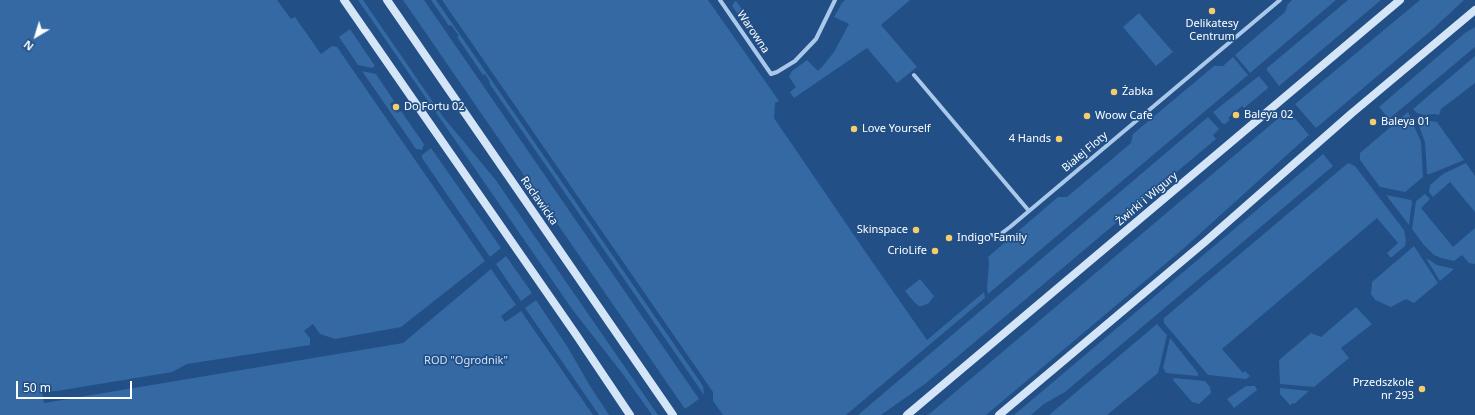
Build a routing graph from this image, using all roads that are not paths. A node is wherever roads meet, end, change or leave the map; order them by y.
1 (344, 0) edge
2 (387, 0) edge
3 (720, 0) edge
4 (835, 0) edge
5 (1280, 0) edge
6 (1400, 0) edge
7 (1475, 10) edge
8 (914, 75) dead end
9 (1029, 211) junction
10 (991, 235) dead end
11 (630, 415) edge
12 (674, 415) edge
13 (907, 415) edge
14 (999, 415) edge

1 - 11 main road
2 - 12 main road, Racławicka
3 - 4 street, Warowna
5 - 9 street, Białej Floty
6 - 13 main road, Żwirki i Wigury
7 - 14 main road
8 - 9 street
9 - 10 street, Białej Floty

